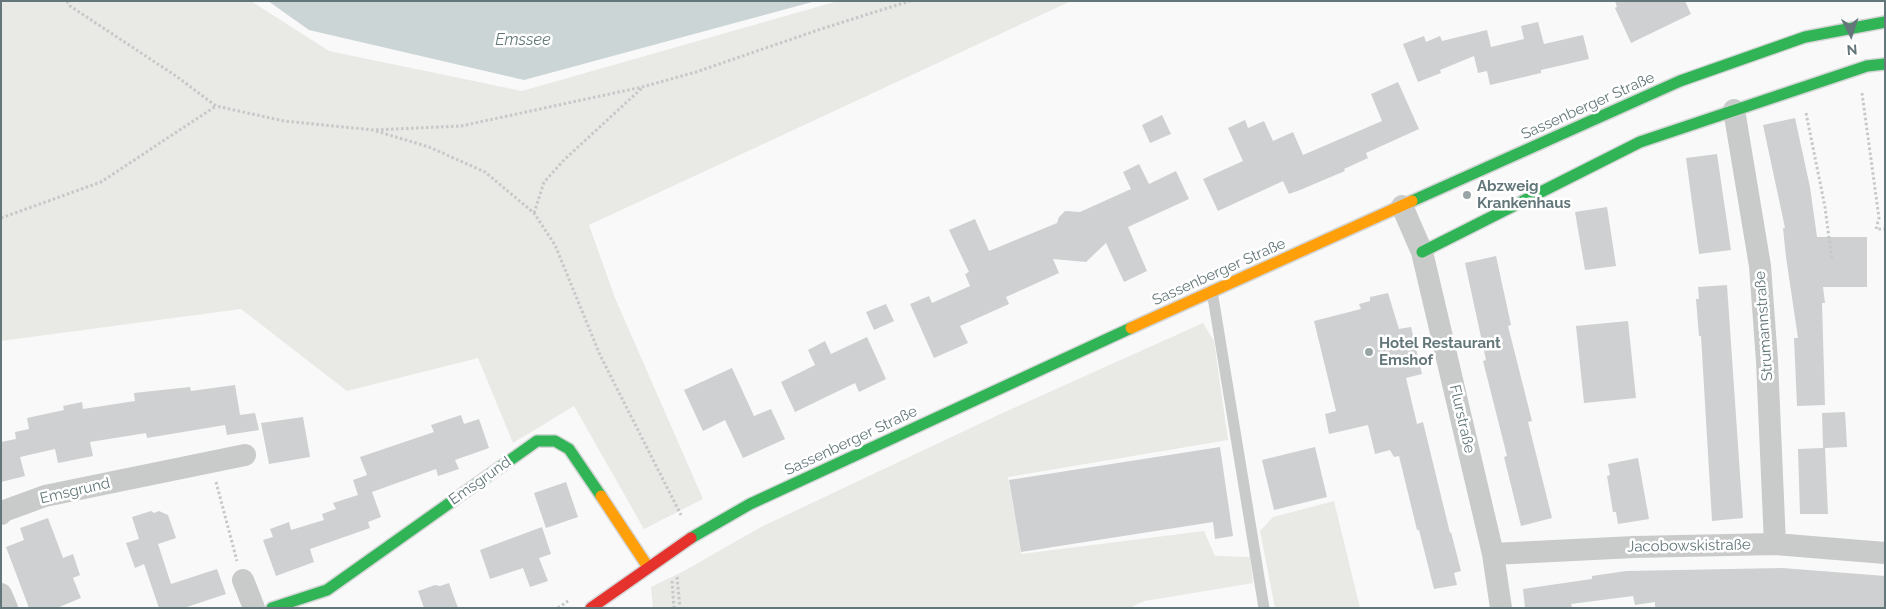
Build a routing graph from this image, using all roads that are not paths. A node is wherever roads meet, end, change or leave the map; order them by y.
1 (1885, 22) edge
2 (1885, 64) edge
3 (1734, 110) junction
4 (1402, 206) junction
5 (1422, 252) junction
6 (1212, 291) junction
7 (245, 455) dead end
8 (1, 514) edge
9 (1775, 544) junction
10 (1885, 553) edge
11 (1493, 554) junction
12 (648, 567) junction
13 (243, 580) road end
14 (1, 594) edge
15 (7, 608) edge
16 (254, 608) edge
17 (272, 608) edge
18 (591, 608) edge
19 (1264, 608) edge
20 (1501, 608) edge

1 - 4 street, Sassenberger Straße
2 - 3 street
3 - 5 street
3 - 9 street, Strumannstraße
4 - 5 street, Flurstraße
4 - 6 street, Sassenberger Straße
5 - 11 street, Flurstraße
6 - 12 street, Sassenberger Straße
6 - 19 lane
7 - 8 street, Emsgrund
9 - 10 street, Jacobowskistraße
9 - 11 street, Jacobowskistraße
11 - 20 street, Flurstraße
12 - 17 street, Emsgrund
12 - 18 street, Sassenberger Straße
13 - 16 street
14 - 15 street

